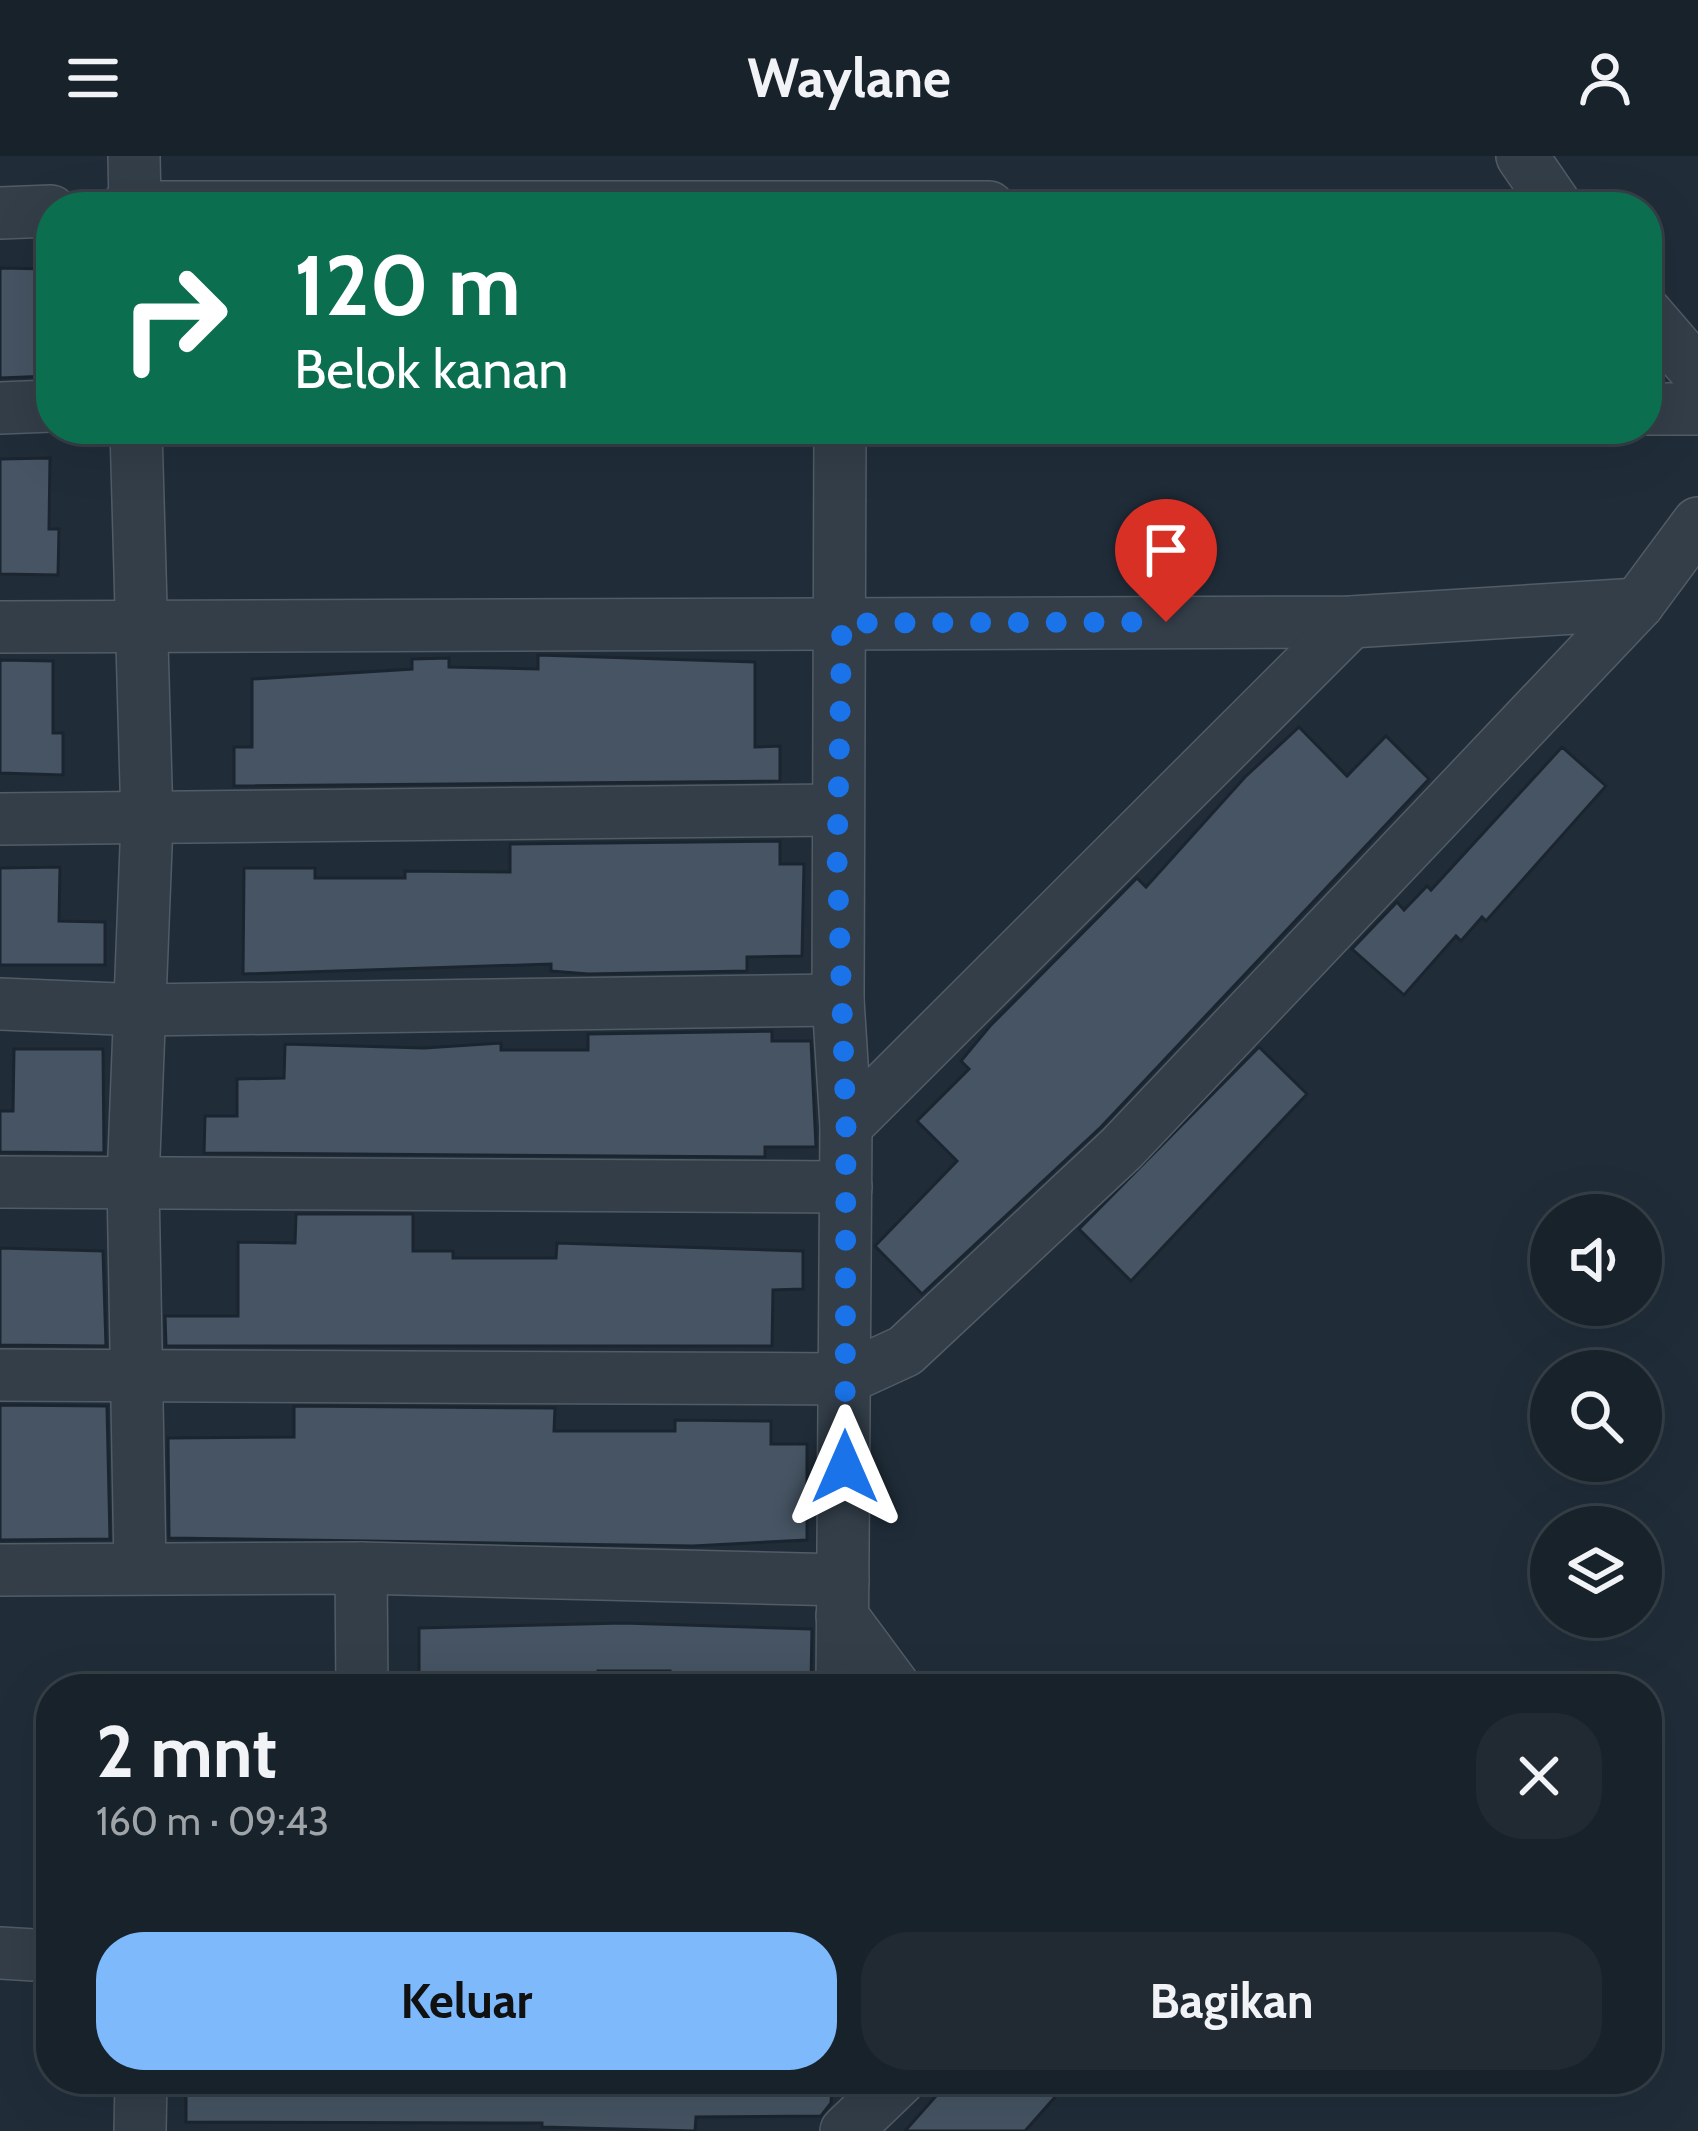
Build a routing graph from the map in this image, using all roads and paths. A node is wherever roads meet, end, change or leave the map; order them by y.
1 (134, 156) edge
2 (1522, 156) edge
3 (837, 189) edge
4 (133, 192) edge
5 (720, 192) edge
6 (1547, 192) edge
7 (36, 212) edge
8 (0, 213) edge
9 (1662, 331) edge
10 (1698, 373) edge
11 (36, 407) edge
12 (0, 408) edge
13 (1662, 409) edge
14 (1698, 410) edge
15 (136, 444) edge
16 (840, 444) edge
17 (1698, 523) edge
18 (1638, 604) junction
19 (1351, 622) junction
20 (842, 623) junction
21 (139, 626) junction
22 (0, 627) edge
23 (837, 810) junction
24 (0, 819) edge
25 (147, 820) junction
26 (838, 1000) junction
27 (0, 1004) edge
28 (142, 1010) junction
29 (846, 1126) junction
30 (0, 1182) edge
31 (134, 1182) junction
32 (846, 1187) junction
33 (136, 1373) junction
34 (0, 1375) edge
35 (844, 1378) junction
36 (140, 1567) junction
37 (362, 1568) junction
38 (0, 1570) edge
39 (843, 1598) junction
40 (362, 1674) edge
41 (842, 1674) edge
42 (887, 1674) edge
43 (0, 1953) edge
44 (36, 1955) edge
45 (141, 2094) edge
46 (877, 2094) edge
47 (850, 2111) edge
48 (140, 2131) edge

1 - 4 street
2 - 6 street
3 - 5 street
7 - 8 street
9 - 10 street
11 - 12 street
13 - 14 street
15 - 21 street
16 - 20 street
17 - 18 street
18 - 19 street
18 - 35 street
19 - 20 street
19 - 29 street
20 - 21 street
20 - 23 street
21 - 22 street
21 - 25 street
23 - 25 street
23 - 26 street
24 - 25 street
25 - 28 street
26 - 28 street
26 - 29 street
27 - 28 street
28 - 31 street
29 - 32 street
30 - 31 street
31 - 32 street
31 - 33 street
32 - 35 street
33 - 34 street
33 - 35 street
33 - 36 street
35 - 39 street
36 - 37 street
36 - 38 street
37 - 39 street
37 - 40 street
39 - 41 street
39 - 42 street
43 - 44 street
45 - 48 street
46 - 47 street

